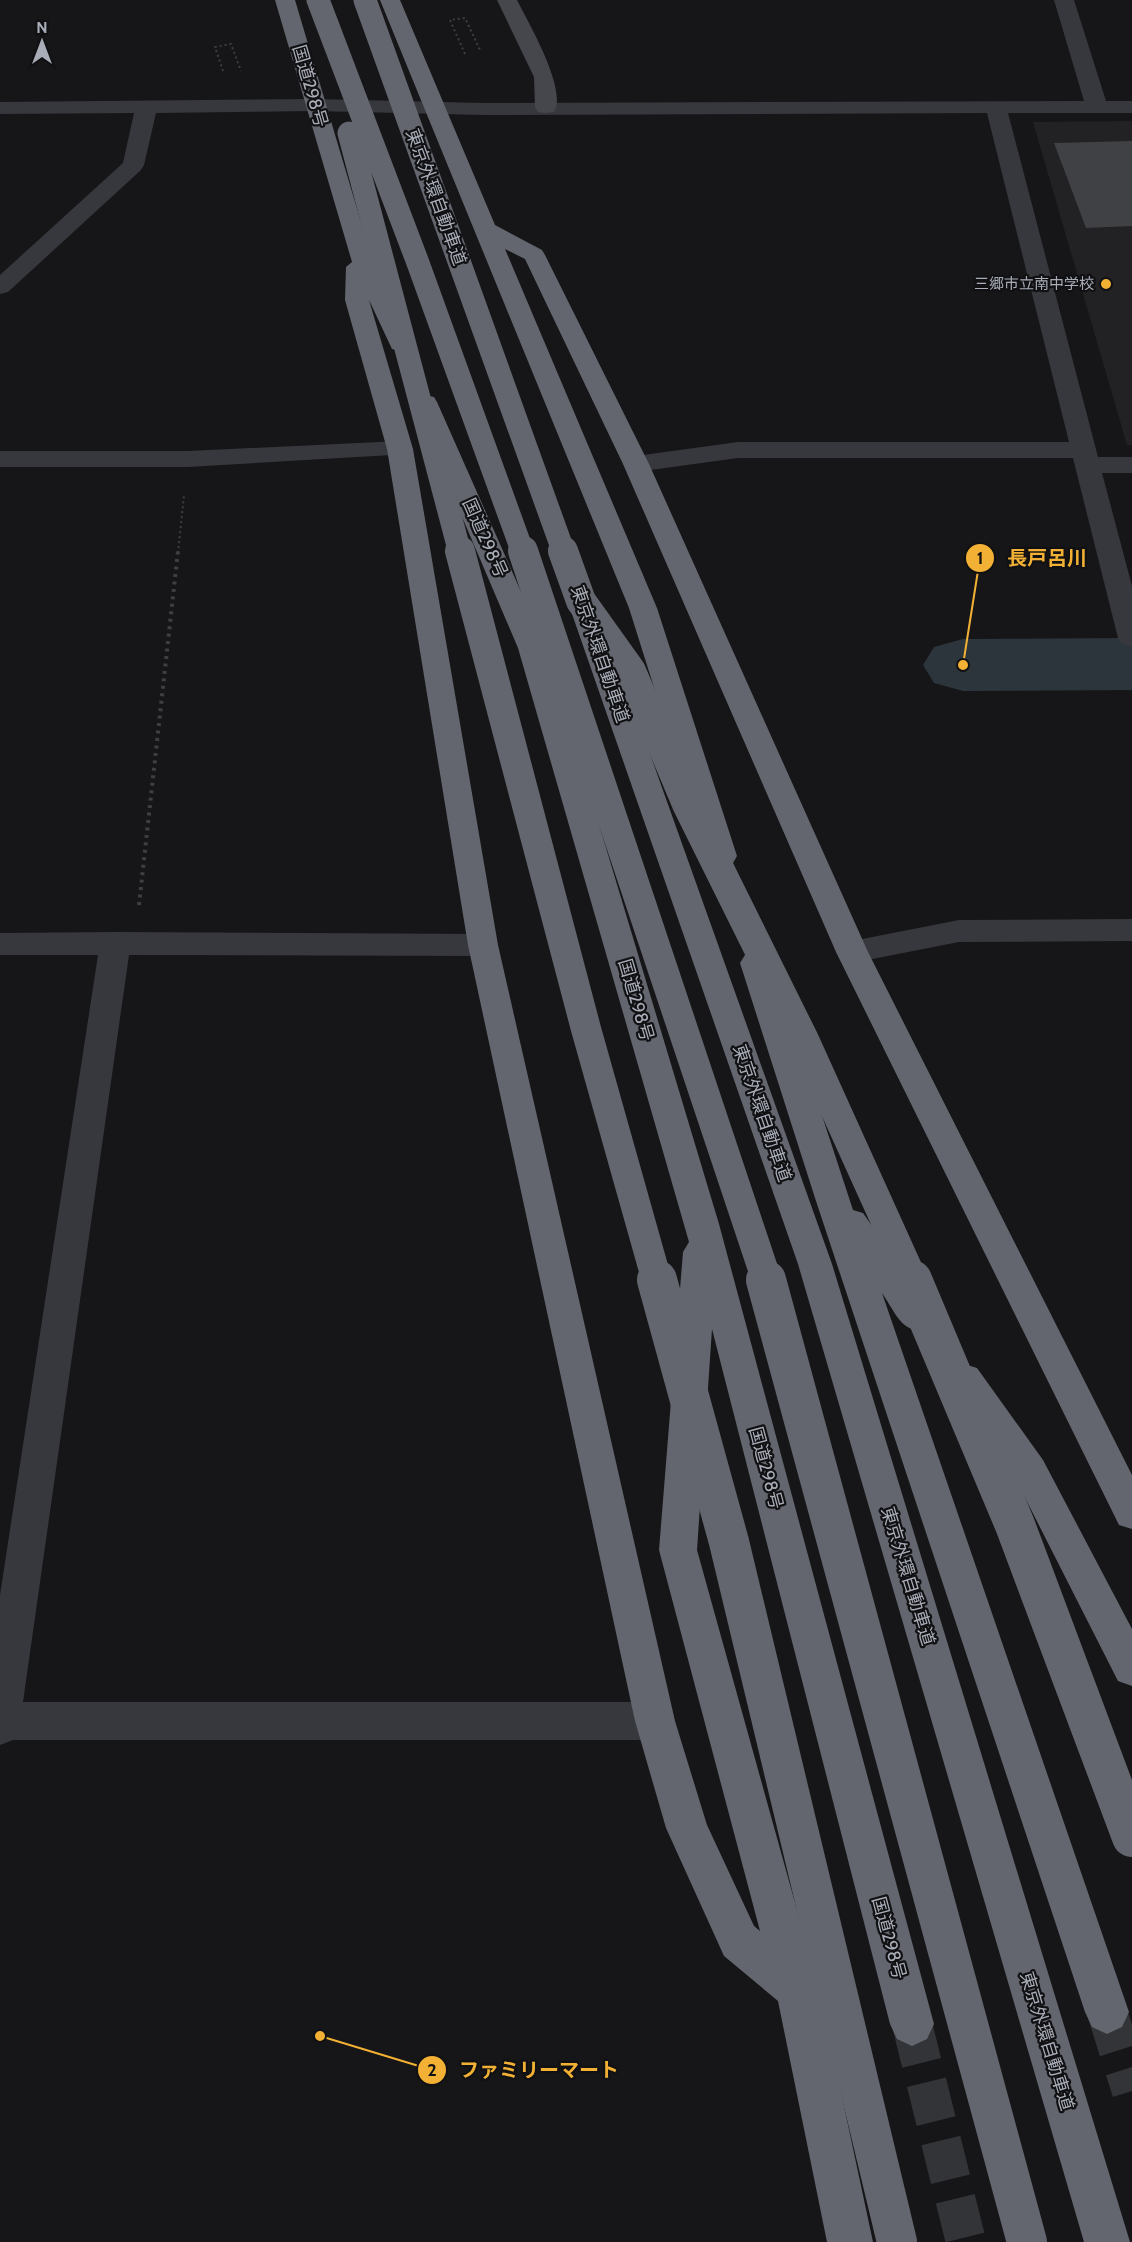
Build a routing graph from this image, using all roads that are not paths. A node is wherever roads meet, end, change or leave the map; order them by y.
1 (365, 0) edge
2 (390, 0) edge
3 (507, 0) edge
4 (1064, 0) edge
5 (296, 5) edge
6 (315, 105) junction
7 (546, 107) junction
8 (996, 107) junction
9 (1097, 107) junction
10 (1132, 107) edge
11 (0, 108) edge
12 (146, 108) junction
13 (435, 108) junction
14 (485, 229) junction
15 (358, 249) junction
16 (0, 287) edge
17 (400, 449) junction
18 (1086, 458) junction
19 (0, 459) edge
20 (636, 464) junction
21 (1132, 465) edge
22 (581, 601) junction
23 (1132, 638) edge
24 (1132, 930) edge
25 (125, 943) junction
26 (0, 944) edge
27 (483, 945) junction
28 (852, 951) junction
29 (832, 1198) junction
30 (702, 1224) junction
31 (1132, 1513) edge
32 (1132, 1668) edge
33 (655, 1721) junction
34 (0, 1723) edge
35 (1132, 1837) edge
36 (797, 1989) junction
37 (1107, 2012) tunnel mouth
38 (912, 2024) tunnel mouth
39 (850, 2242) edge
40 (897, 2242) edge
41 (1027, 2242) edge
42 (1107, 2242) edge

1 - 22 highway, 東京外環自動車道, bridge
2 - 13 highway
3 - 7 street
4 - 9 street
5 - 6 highway, 国道298号
5 - 40 highway, bridge
5 - 41 highway, bridge
6 - 12 street
6 - 13 street
6 - 15 highway, 国道298号
7 - 8 street
7 - 13 street
8 - 9 street
8 - 18 street
9 - 10 street
11 - 12 street
12 - 16 street
13 - 14 highway
14 - 20 highway
14 - 29 highway
15 - 17 highway
15 - 30 highway, 国道298号
17 - 19 street
17 - 27 highway
18 - 20 street
18 - 21 street
18 - 23 street
20 - 28 highway
22 - 35 highway, bridge
22 - 42 highway, 東京外環自動車道, bridge
24 - 28 street
25 - 26 street
25 - 27 street
25 - 34 street
27 - 33 highway
28 - 31 highway
29 - 32 highway
29 - 37 highway
30 - 36 highway
30 - 38 highway, 国道298号
33 - 34 street
33 - 36 highway
36 - 39 highway

